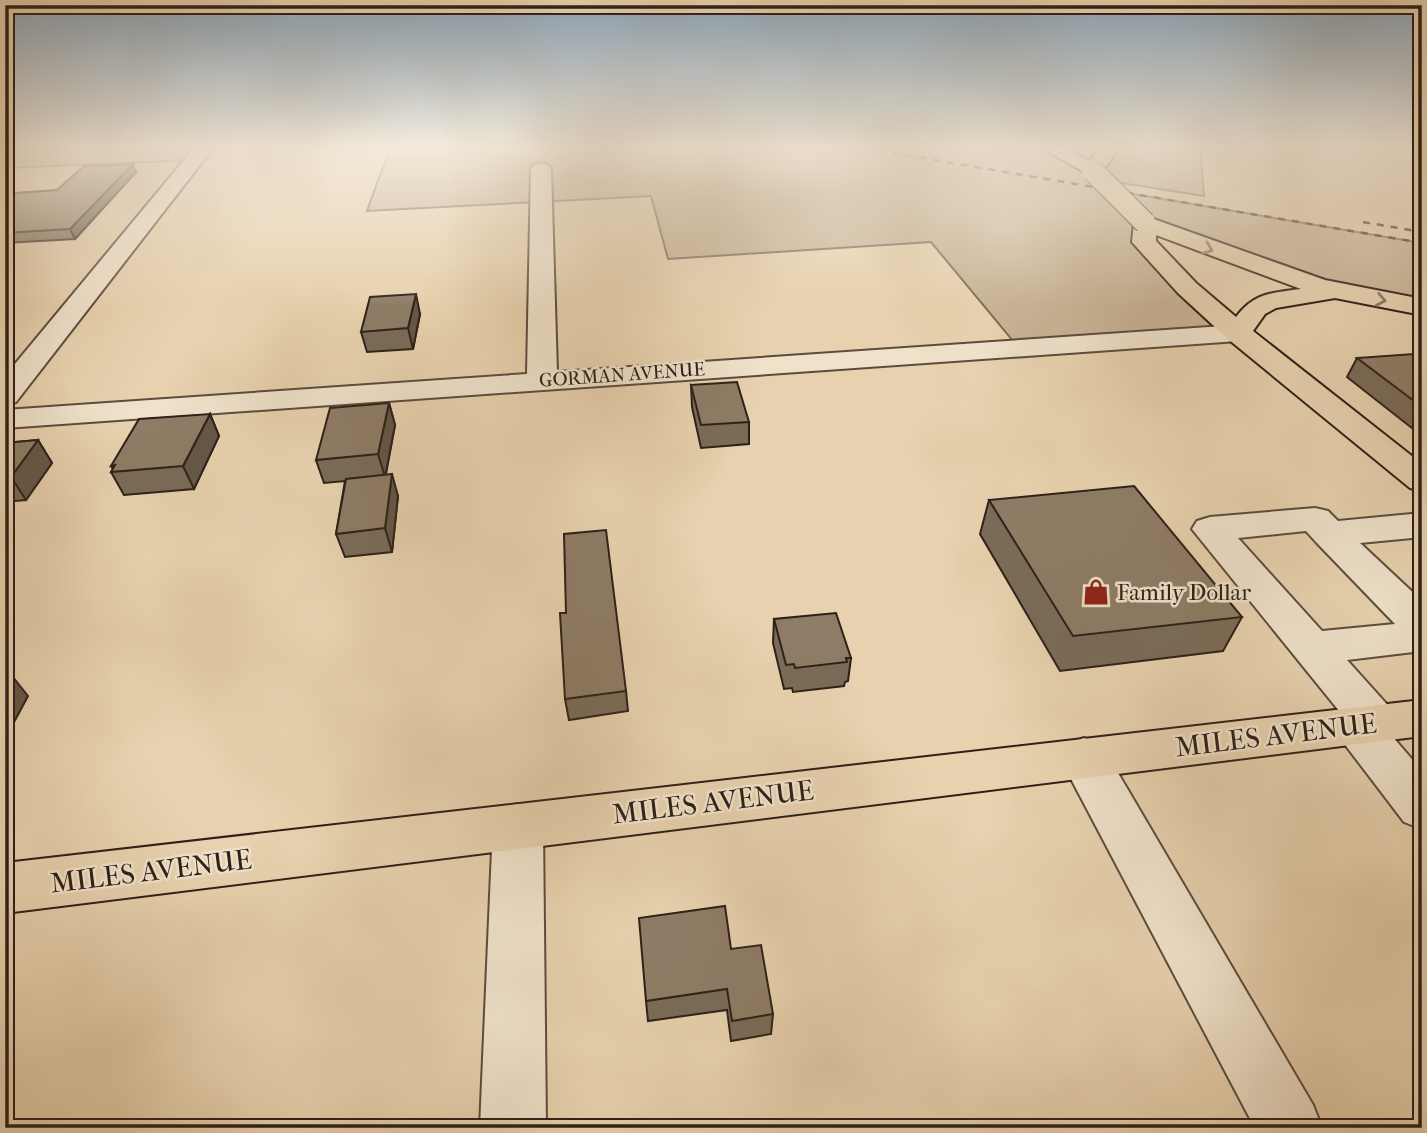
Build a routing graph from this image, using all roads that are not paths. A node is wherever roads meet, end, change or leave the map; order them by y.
1 (162, 201) edge
2 (541, 201) edge
3 (1123, 201) edge
4 (1145, 223) junction
5 (1340, 292) junction
6 (1422, 307) edge
7 (1238, 333) junction
8 (542, 381) junction
9 (5, 396) edge
10 (5, 419) edge
11 (1422, 481) edge
12 (1422, 525) edge
13 (1329, 534) junction
14 (1422, 626) edge
15 (1422, 636) edge
16 (1311, 648) junction
17 (1422, 718) edge
18 (1366, 724) junction
19 (1084, 758) junction
20 (1422, 807) edge
21 (518, 826) junction
22 (5, 888) edge
23 (513, 1128) edge
24 (1290, 1128) edge

1 - 9 street
2 - 8 street
3 - 4 main road, bridge
4 -> 5 main road
4 - 7 main road
5 -> 6 main road
5 - 7 main road
7 - 8 street, GORMAN AVENUE
7 - 11 main road
8 - 10 street, GORMAN AVENUE
12 - 13 street
13 - 14 street
13 - 16 street
15 - 16 street
16 - 18 street
17 - 18 main road, MILES AVENUE
18 - 19 main road, MILES AVENUE
18 - 20 street
19 - 21 main road, MILES AVENUE
19 - 24 street
21 - 22 main road, MILES AVENUE
21 - 23 street

